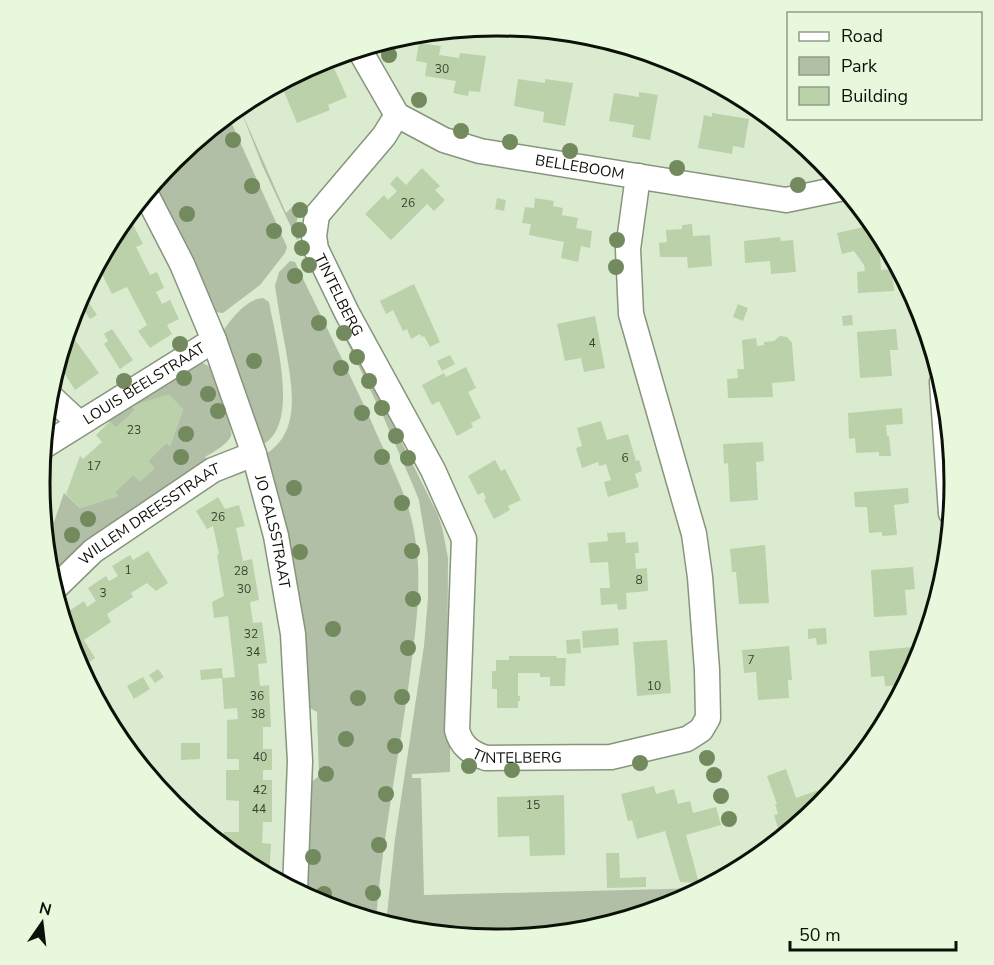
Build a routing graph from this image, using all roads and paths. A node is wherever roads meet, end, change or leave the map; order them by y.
1 (364, 57) edge
2 (398, 115) junction
3 (638, 176) junction
4 (835, 190) edge
5 (150, 202) edge
6 (214, 340) junction
7 (58, 403) edge
8 (79, 423) junction
9 (52, 441) edge
10 (254, 454) junction
11 (62, 581) edge
12 (295, 881) edge

1 - 2 street
2 - 3 street, BELLEBOOM
2 - 3 street, TINTELBERG
3 - 4 street, BELLEBOOM
5 - 6 street, JO CALSSTRAAT
6 - 8 street, LOUIS BEELSTRAAT
6 - 10 street, JO CALSSTRAAT
7 - 8 street
8 - 9 street, LOUIS BEELSTRAAT
10 - 11 street, WILLEM DREESSTRAAT
10 - 12 street, JO CALSSTRAAT

